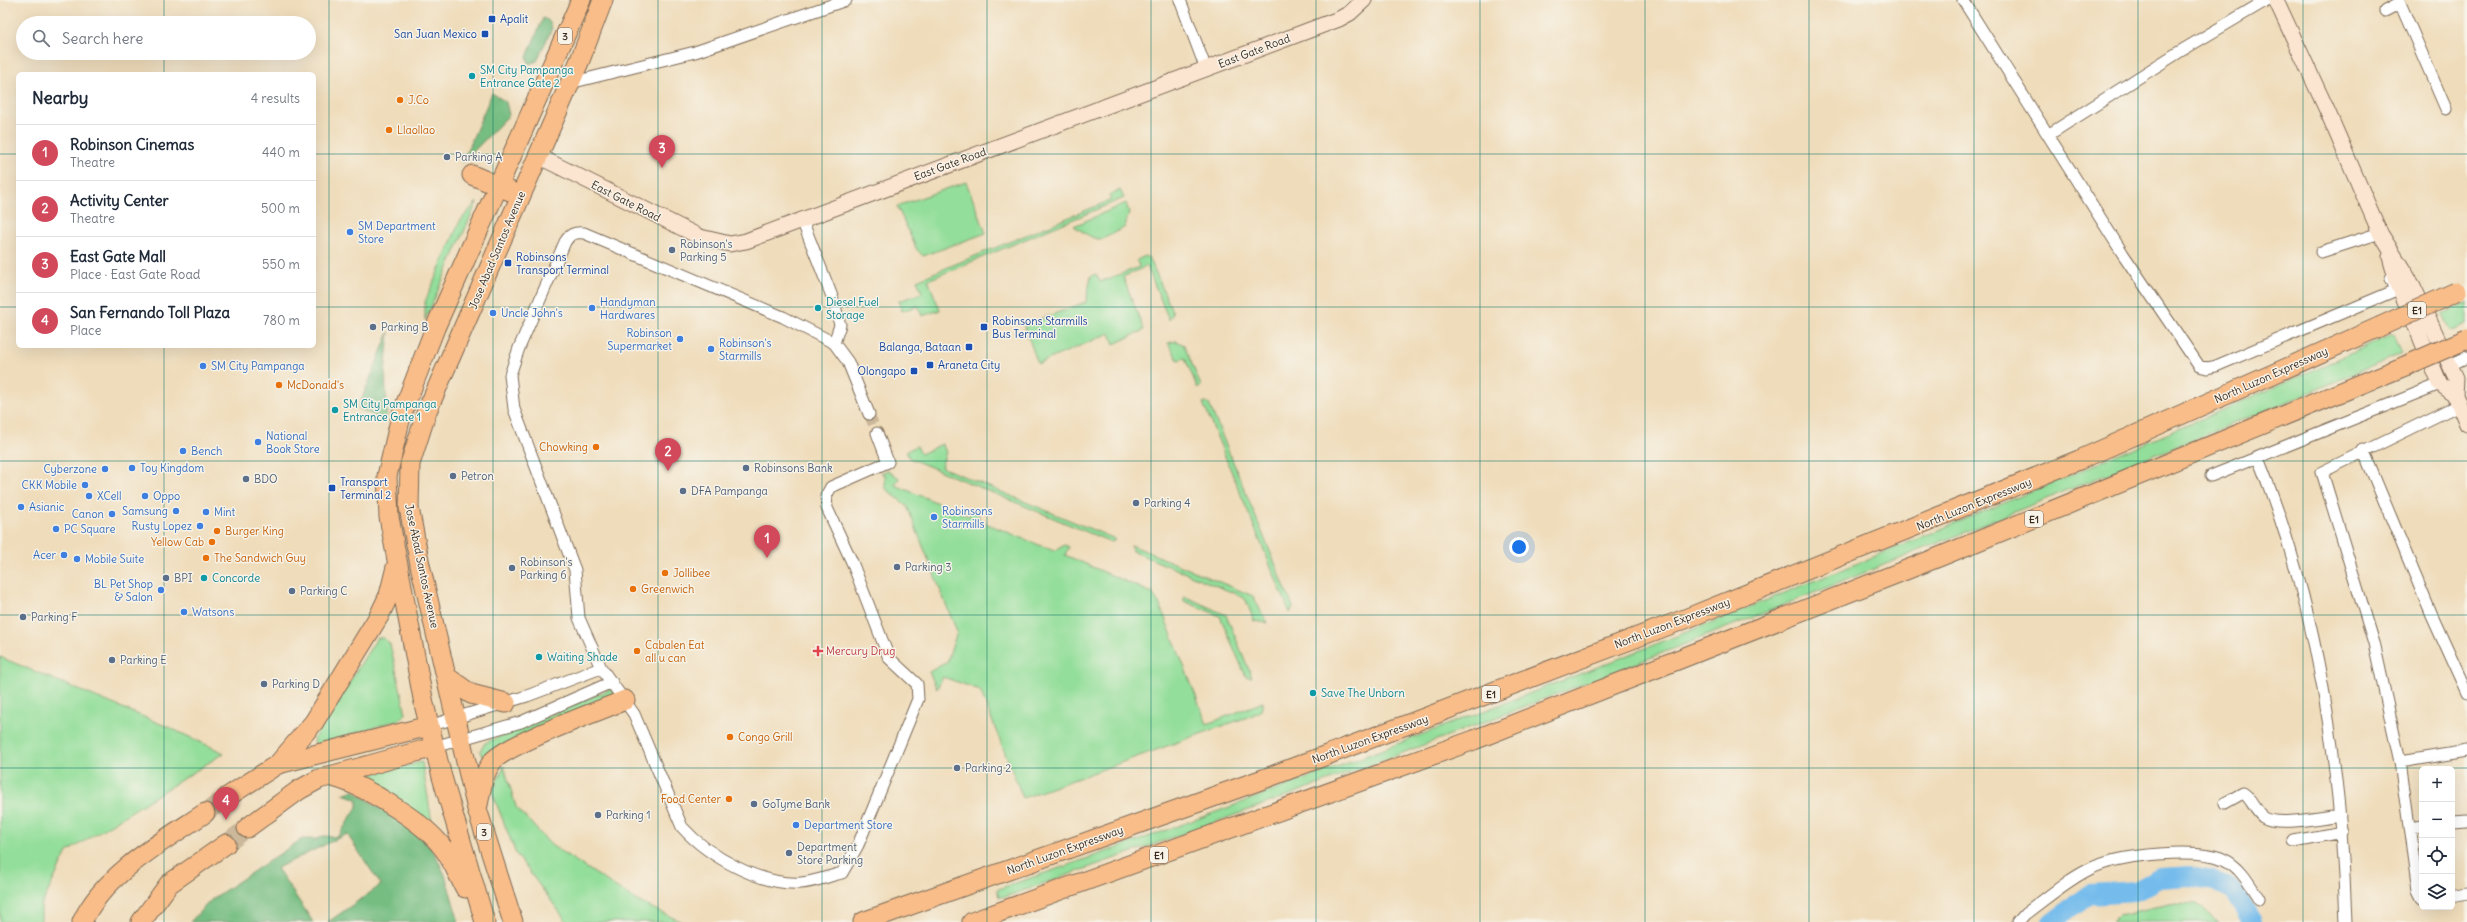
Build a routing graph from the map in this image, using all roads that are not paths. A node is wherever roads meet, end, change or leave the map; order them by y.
1 (581, 0) edge
2 (846, 0) edge
3 (1180, 0) edge
4 (1364, 0) edge
5 (1963, 0) edge
6 (2267, 0) edge
7 (2276, 0) edge
8 (2400, 2) edge
9 (602, 4) edge
10 (2384, 11) dead end
11 (1206, 70) junction
12 (570, 84) junction
13 (2446, 109) dead end
14 (2048, 135) junction
15 (538, 156) junction
16 (472, 175) dead end
17 (504, 188) junction
18 (802, 220) junction
19 (2384, 239) junction
20 (2321, 252) dead end
21 (2462, 290) edge
22 (2467, 339) edge
23 (834, 343) junction
24 (451, 352) junction
25 (2467, 357) edge
26 (2450, 365) junction
27 (2440, 384) junction
28 (2457, 400) junction
29 (869, 414) tunnel mouth
30 (2467, 424) edge
31 (877, 433) tunnel mouth
32 (2363, 450) junction
33 (2258, 458) junction
34 (2211, 476) dead end
35 (397, 561) junction
36 (601, 668) junction
37 (447, 677) junction
38 (612, 682) junction
39 (2467, 693) edge
40 (625, 700) junction
41 (506, 703) junction
42 (456, 718) junction
43 (429, 726) junction
44 (460, 740) junction
45 (434, 747) junction
46 (2467, 751) edge
47 (2400, 762) junction
48 (278, 764) junction
49 (327, 776) junction
50 (227, 797) tunnel mouth
51 (2225, 803) dead end
52 (477, 809) junction
53 (205, 813) tunnel mouth
54 (2340, 815) junction
55 (2467, 820) edge
56 (2455, 822) edge
57 (2419, 826) edge
58 (248, 828) tunnel mouth
59 (2409, 828) junction
60 (2342, 832) junction
61 (2294, 841) dead end
62 (226, 844) tunnel mouth
63 (1089, 881) junction
64 (2419, 892) edge
65 (2467, 893) edge
66 (2455, 895) edge
67 (2259, 899) dead end
68 (82, 922) edge
69 (141, 922) edge
70 (482, 922) edge
71 (485, 922) edge
72 (512, 922) edge
73 (863, 922) edge
74 (972, 922) edge
75 (1003, 922) edge
76 (2018, 922) edge
77 (2346, 922) edge

1 - 17 highway, Jose Abad Santos Avenue / 3
2 - 12 street
3 - 11 street
4 - 11 street, East Gate Road
5 - 14 street
6 - 14 street
7 - 19 street
8 - 10 street
8 - 13 street
9 - 12 highway, Jose Abad Santos Avenue / 3
9 - 17 highway
11 - 18 street, East Gate Road
12 - 15 highway, Jose Abad Santos Avenue / 3
14 - 19 street
15 - 18 street, East Gate Road
15 - 24 highway, Jose Abad Santos Avenue / 3
16 - 17 highway
17 - 24 highway
17 - 35 highway, Jose Abad Santos Avenue / 3
18 - 23 street
19 - 20 street
19 - 26 street
19 - 27 street
21 - 73 highway, North Luzon Expressway / E1, bridge
22 - 63 highway, E1, bridge
23 - 29 street
23 - 36 street
24 - 37 highway, Jose Abad Santos Avenue / 3
25 - 26 street
26 - 28 street
27 - 28 street
27 - 33 street
28 - 30 street
28 - 32 street
31 - 40 street
32 - 39 street
32 - 47 street
33 - 34 street
33 - 54 street
35 - 43 highway, Jose Abad Santos Avenue / 3
35 - 48 highway
36 - 38 street
36 - 41 street
37 - 41 highway
37 - 42 highway, Jose Abad Santos Avenue / 3
38 - 40 street
38 - 44 street
40 - 52 highway
41 - 42 street
42 - 43 street
42 - 44 highway, Jose Abad Santos Avenue / 3
43 - 45 highway, Jose Abad Santos Avenue / 3
43 - 48 highway
44 - 45 street
44 - 52 highway, Jose Abad Santos Avenue / 3
45 - 49 highway
45 - 71 highway, Jose Abad Santos Avenue / 3
46 - 47 street
47 - 59 street
48 - 50 highway
49 - 58 highway
49 - 70 highway
51 - 54 street
52 - 72 highway, Jose Abad Santos Avenue / 3
53 - 68 highway
54 - 60 street
55 - 56 street
57 - 59 street
59 - 64 street
60 - 61 street
60 - 77 street
62 - 69 highway
63 - 74 highway, E1
63 - 75 highway
65 - 66 street
67 - 76 street

